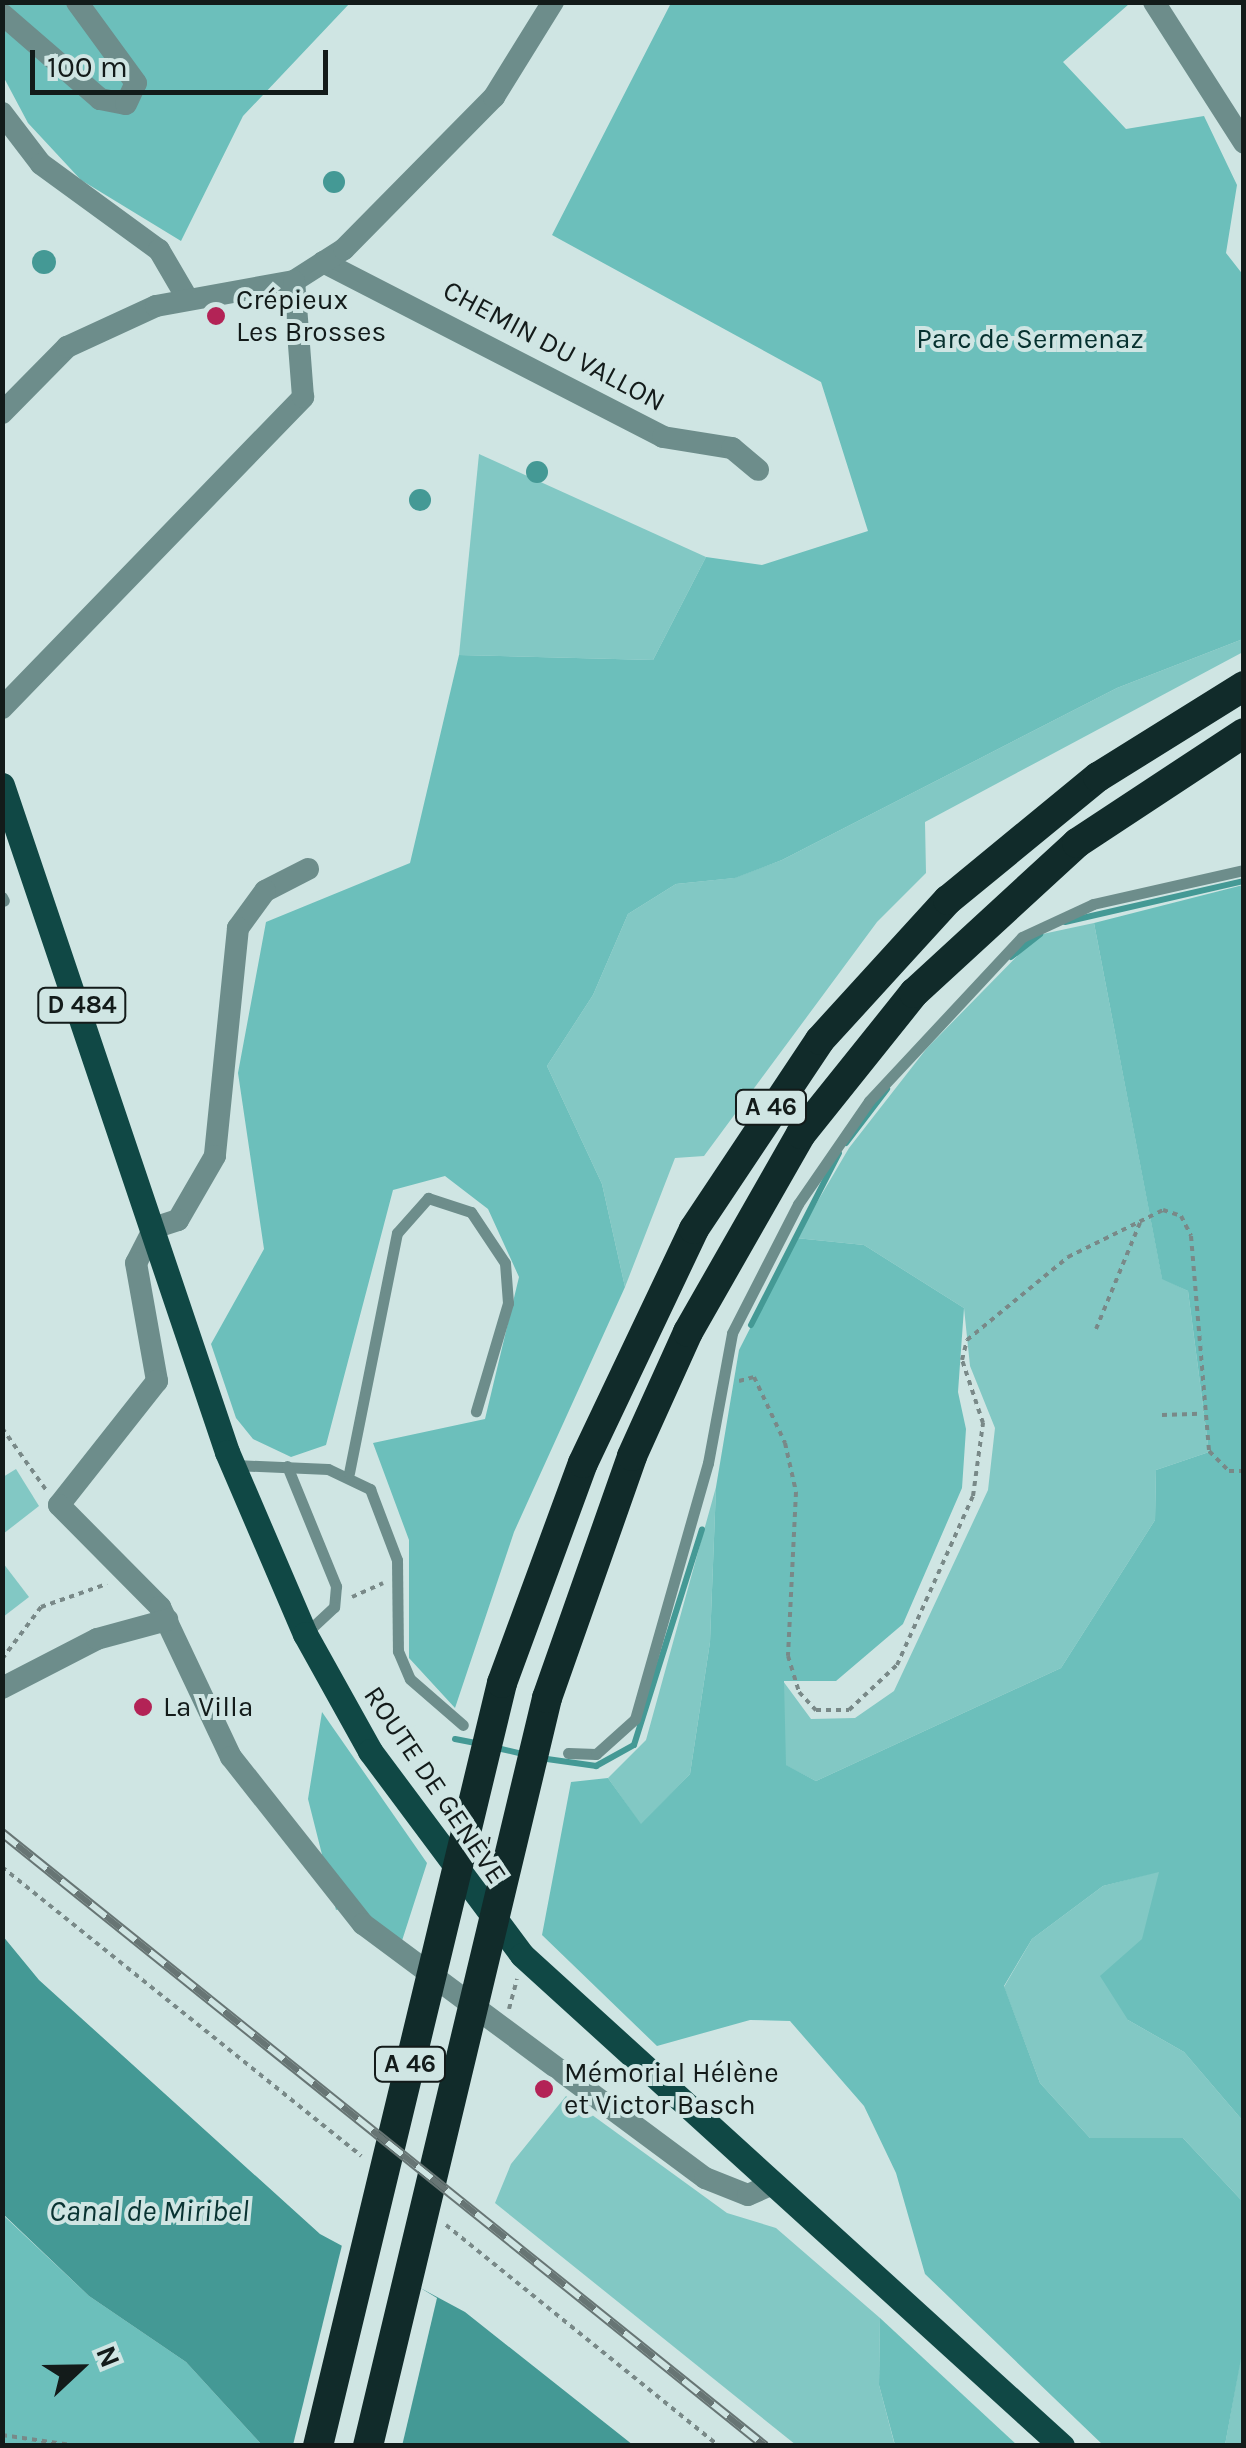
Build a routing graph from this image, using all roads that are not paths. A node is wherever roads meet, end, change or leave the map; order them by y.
1 (77, 2) edge
2 (553, 2) edge
3 (1154, 2) edge
4 (2, 14) edge
5 (2, 113) edge
6 (1244, 143) edge
7 (323, 262) junction
8 (294, 281) junction
9 (187, 298) junction
10 (2, 412) edge
11 (758, 470) dead end
12 (1244, 686) edge
13 (2, 708) edge
14 (1244, 732) edge
15 (2, 785) edge
16 (308, 869) dead end
17 (1244, 870) edge
18 (154, 1228) junction
19 (476, 1411) dead end
20 (233, 1466) junction
21 (287, 1466) junction
22 (349, 1473) junction
23 (168, 1620) junction
24 (305, 1634) junction
25 (2, 1688) edge
26 (463, 1725) dead end
27 (568, 1753) dead end
28 (773, 2184) junction
29 (318, 2446) edge
30 (368, 2446) edge
31 (1062, 2446) edge

1 - 4 street
2 - 7 street
3 - 6 street
5 - 9 street
7 - 8 street
7 - 11 street, CHEMIN DU VALLON
8 - 9 street
8 - 13 street
9 - 10 street
12 - 29 highway, A 46
14 - 30 highway, A 46
15 - 18 main road, ROUTE DE GENÈVE / D 484
16 - 18 street
17 - 27 lane
18 - 20 main road, ROUTE DE GENÈVE / D 484
18 - 23 street
19 - 22 lane
20 - 21 lane
20 - 24 main road, ROUTE DE GENÈVE / D 484
21 - 22 lane
21 - 24 lane
22 - 26 lane
23 - 25 street
23 - 28 street
24 - 28 main road, ROUTE DE GENÈVE
28 - 31 main road, ROUTE DE GENÈVE

